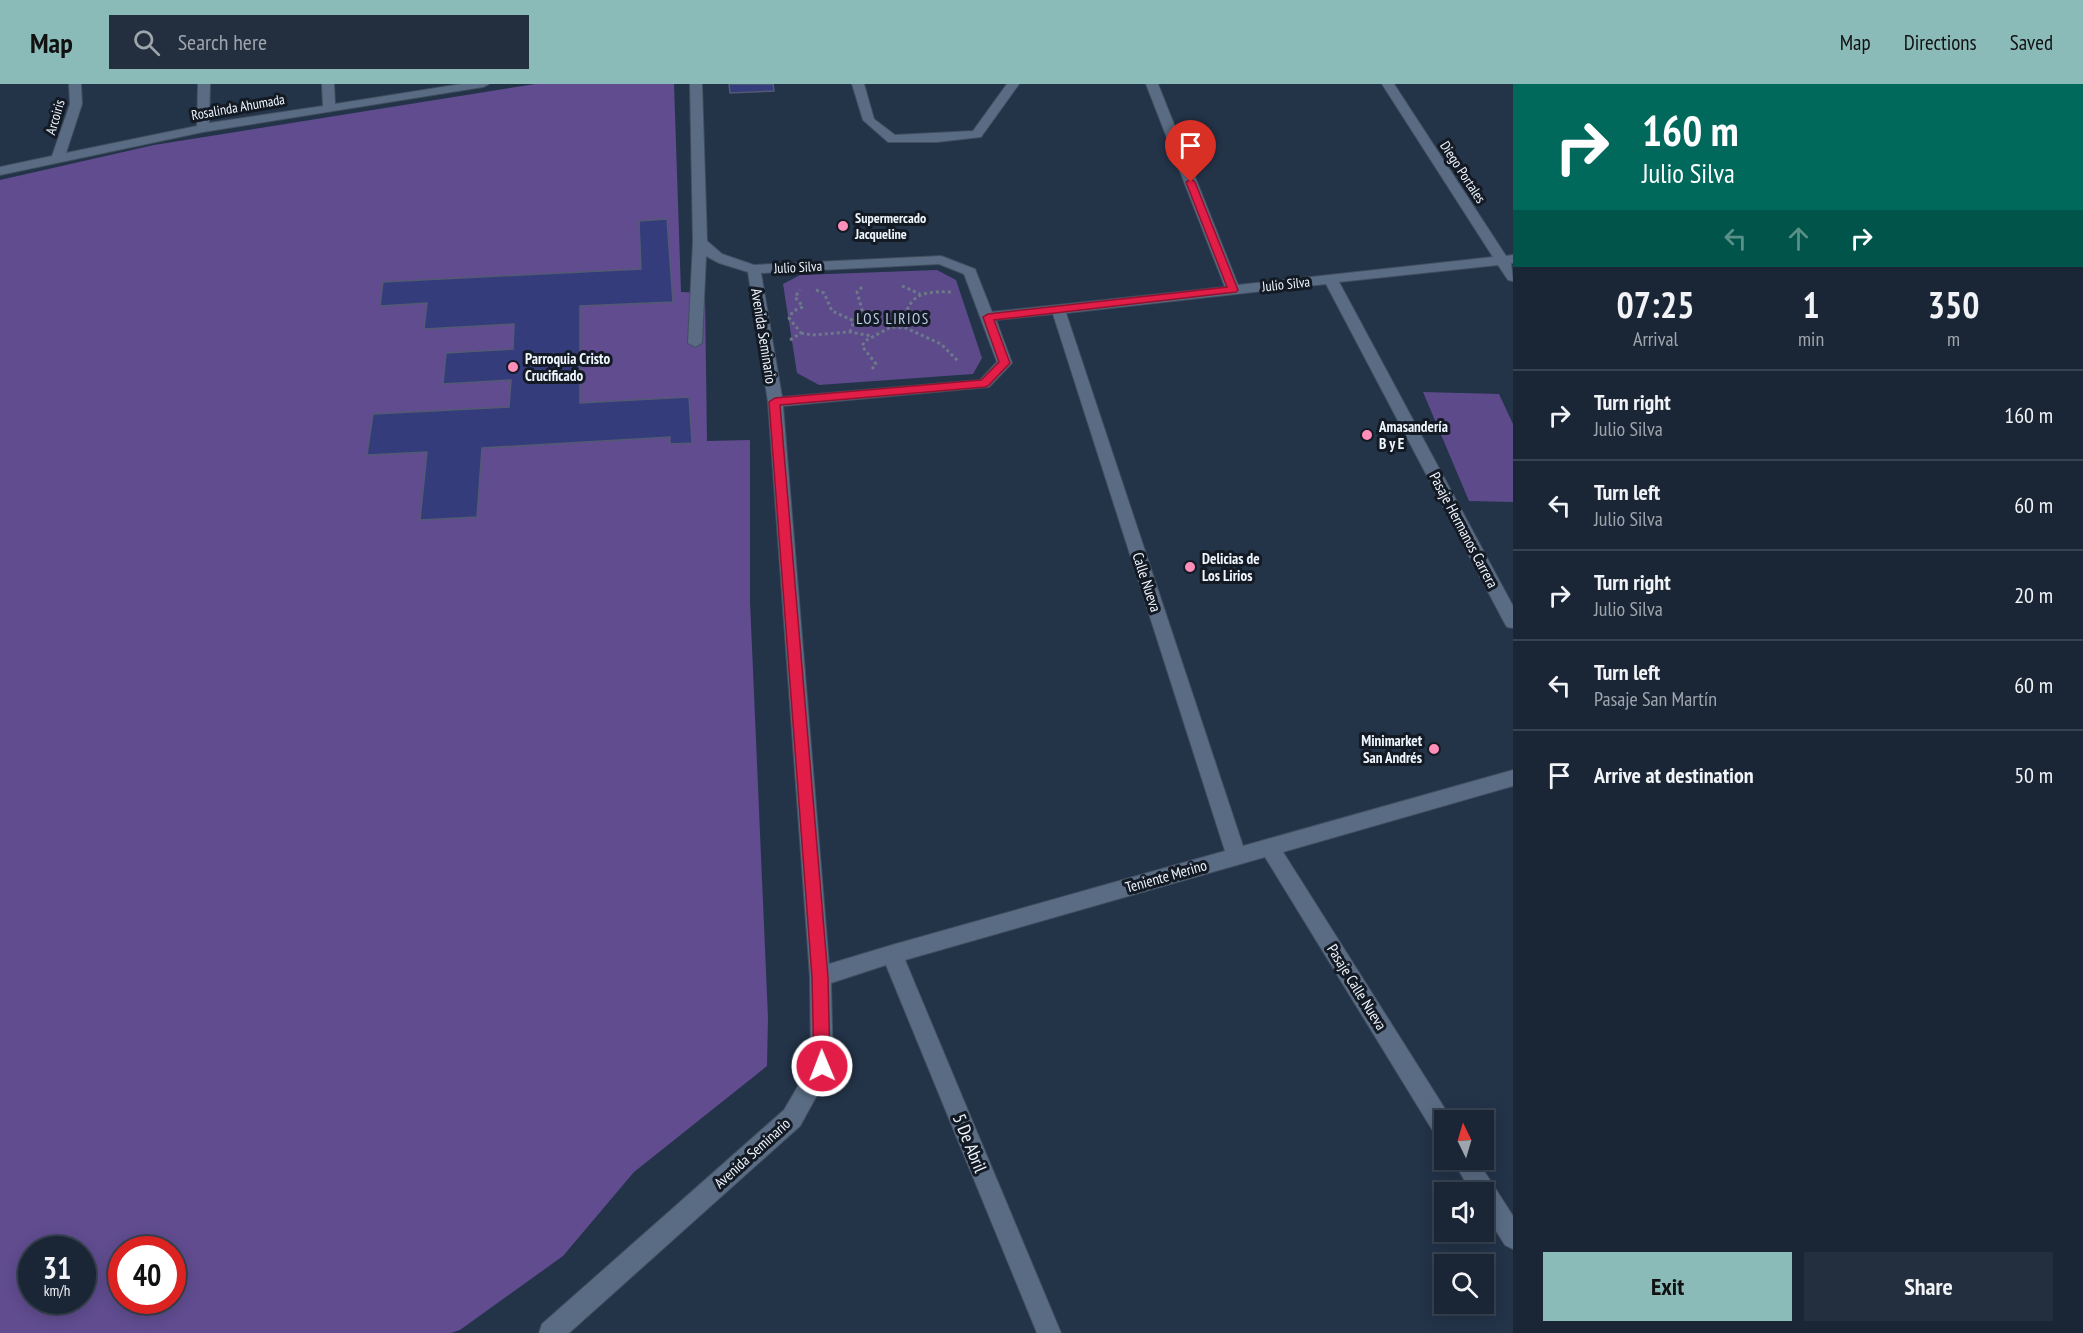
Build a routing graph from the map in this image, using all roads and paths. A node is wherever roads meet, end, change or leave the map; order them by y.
1 (75, 84) edge
2 (204, 84) edge
3 (328, 84) edge
4 (483, 84) edge
5 (696, 84) edge
6 (858, 84) edge
7 (1013, 84) edge
8 (1152, 84) edge
9 (1388, 84) edge
10 (329, 107) junction
11 (202, 128) junction
12 (58, 158) junction
13 (0, 171) edge
14 (700, 242) junction
15 (1508, 259) edge
16 (794, 267) junction
17 (754, 269) junction
18 (1513, 277) edge
19 (1330, 279) junction
20 (867, 283) dead end
21 (811, 290) dead end
22 (1233, 290) junction
23 (979, 293) junction
24 (1059, 309) junction
25 (864, 317) junction
26 (988, 317) junction
27 (854, 321) junction
28 (891, 327) junction
29 (902, 327) junction
30 (850, 332) junction
31 (801, 333) junction
32 (873, 336) junction
33 (765, 342) junction
34 (695, 343) dead end
35 (864, 371) dead end
36 (994, 374) junction
37 (775, 402) junction
38 (1513, 622) edge
39 (1513, 778) edge
40 (1269, 846) junction
41 (1236, 856) junction
42 (892, 954) junction
43 (820, 977) junction
44 (1434, 1112) edge
45 (1470, 1170) edge
46 (1513, 1237) edge
47 (551, 1333) edge
48 (1049, 1333) edge

1 - 12 street, Arcoiris
2 - 11 street
3 - 10 street
4 - 10 street, Rosalinda Ahumada
5 - 14 street
6 - 7 street
8 - 22 street
9 - 15 street, Diego Portales
10 - 11 street, Rosalinda Ahumada
11 - 12 street, Rosalinda Ahumada
12 - 13 street, Rosalinda Ahumada
14 - 17 street, Avenida Seminario
14 - 34 street
15 - 18 street, Diego Portales
15 - 19 street, Julio Silva
16 - 17 street, Julio Silva
16 - 23 street, Julio Silva
16 - 31 path
17 - 33 street, Avenida Seminario
19 - 22 street, Julio Silva
19 - 38 street, Pasaje Hermanos Carrera
20 - 25 path
21 - 27 path
22 - 24 street, Julio Silva
23 - 26 street, Julio Silva
23 - 29 path
24 - 26 street, Julio Silva
24 - 41 street, Calle Nueva
25 - 27 path
25 - 28 path
26 - 36 street, Julio Silva
27 - 30 path
28 - 29 path
28 - 32 path
29 - 36 path
30 - 31 path
30 - 32 path
31 - 33 path
32 - 35 path
33 - 37 street, Avenida Seminario
36 - 37 street
37 - 43 street, Avenida Seminario
39 - 40 street, Teniente Merino
40 - 41 street, Teniente Merino
40 - 44 street, Pasaje Calle Nueva
41 - 42 street, Teniente Merino
42 - 43 street, Teniente Merino
42 - 48 street, 5 De Abril
43 - 47 street, Avenida Seminario
45 - 46 street

